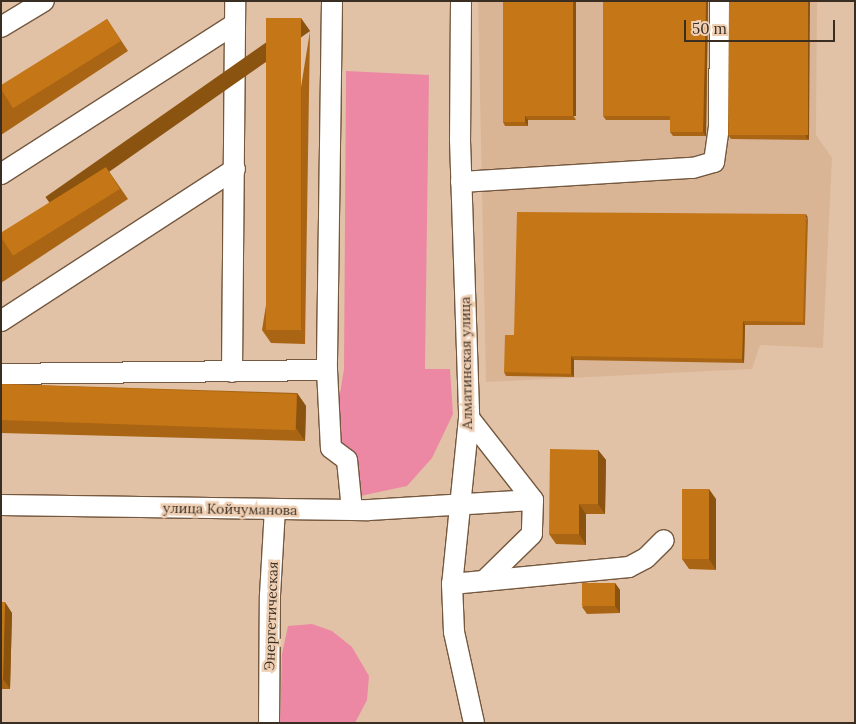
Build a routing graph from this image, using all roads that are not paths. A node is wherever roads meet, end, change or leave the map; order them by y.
1 (44, 1) edge
2 (235, 1) edge
3 (461, 1) edge
4 (720, 1) edge
5 (332, 2) edge
6 (235, 24) junction
7 (1, 27) edge
8 (235, 169) junction
9 (1, 174) edge
10 (461, 182) junction
11 (1, 320) edge
12 (327, 370) junction
13 (232, 372) junction
14 (1, 374) edge
15 (469, 418) junction
16 (533, 500) junction
17 (1, 505) edge
18 (458, 505) junction
19 (276, 509) junction
20 (352, 510) junction
21 (664, 540) dead end
22 (484, 581) junction
23 (452, 584) junction
24 (268, 723) edge
25 (474, 723) edge

1 - 7 street
2 - 6 street
3 - 10 street, Алматинская улица
4 - 10 street
5 - 12 street
6 - 8 street
6 - 9 street
8 - 11 street
8 - 13 street
10 - 15 street, Алматинская улица
12 - 13 street
12 - 20 street
13 - 14 street
15 - 16 street
15 - 18 street, Алматинская улица
16 - 18 street, улица Койчуманова
16 - 22 street
17 - 19 street, улица Койчуманова
18 - 20 street, улица Койчуманова
18 - 23 street, Алматинская улица
19 - 20 street, улица Койчуманова
19 - 24 street, Энергетическая
21 - 22 street
22 - 23 street
23 - 25 street, Алматинская улица

